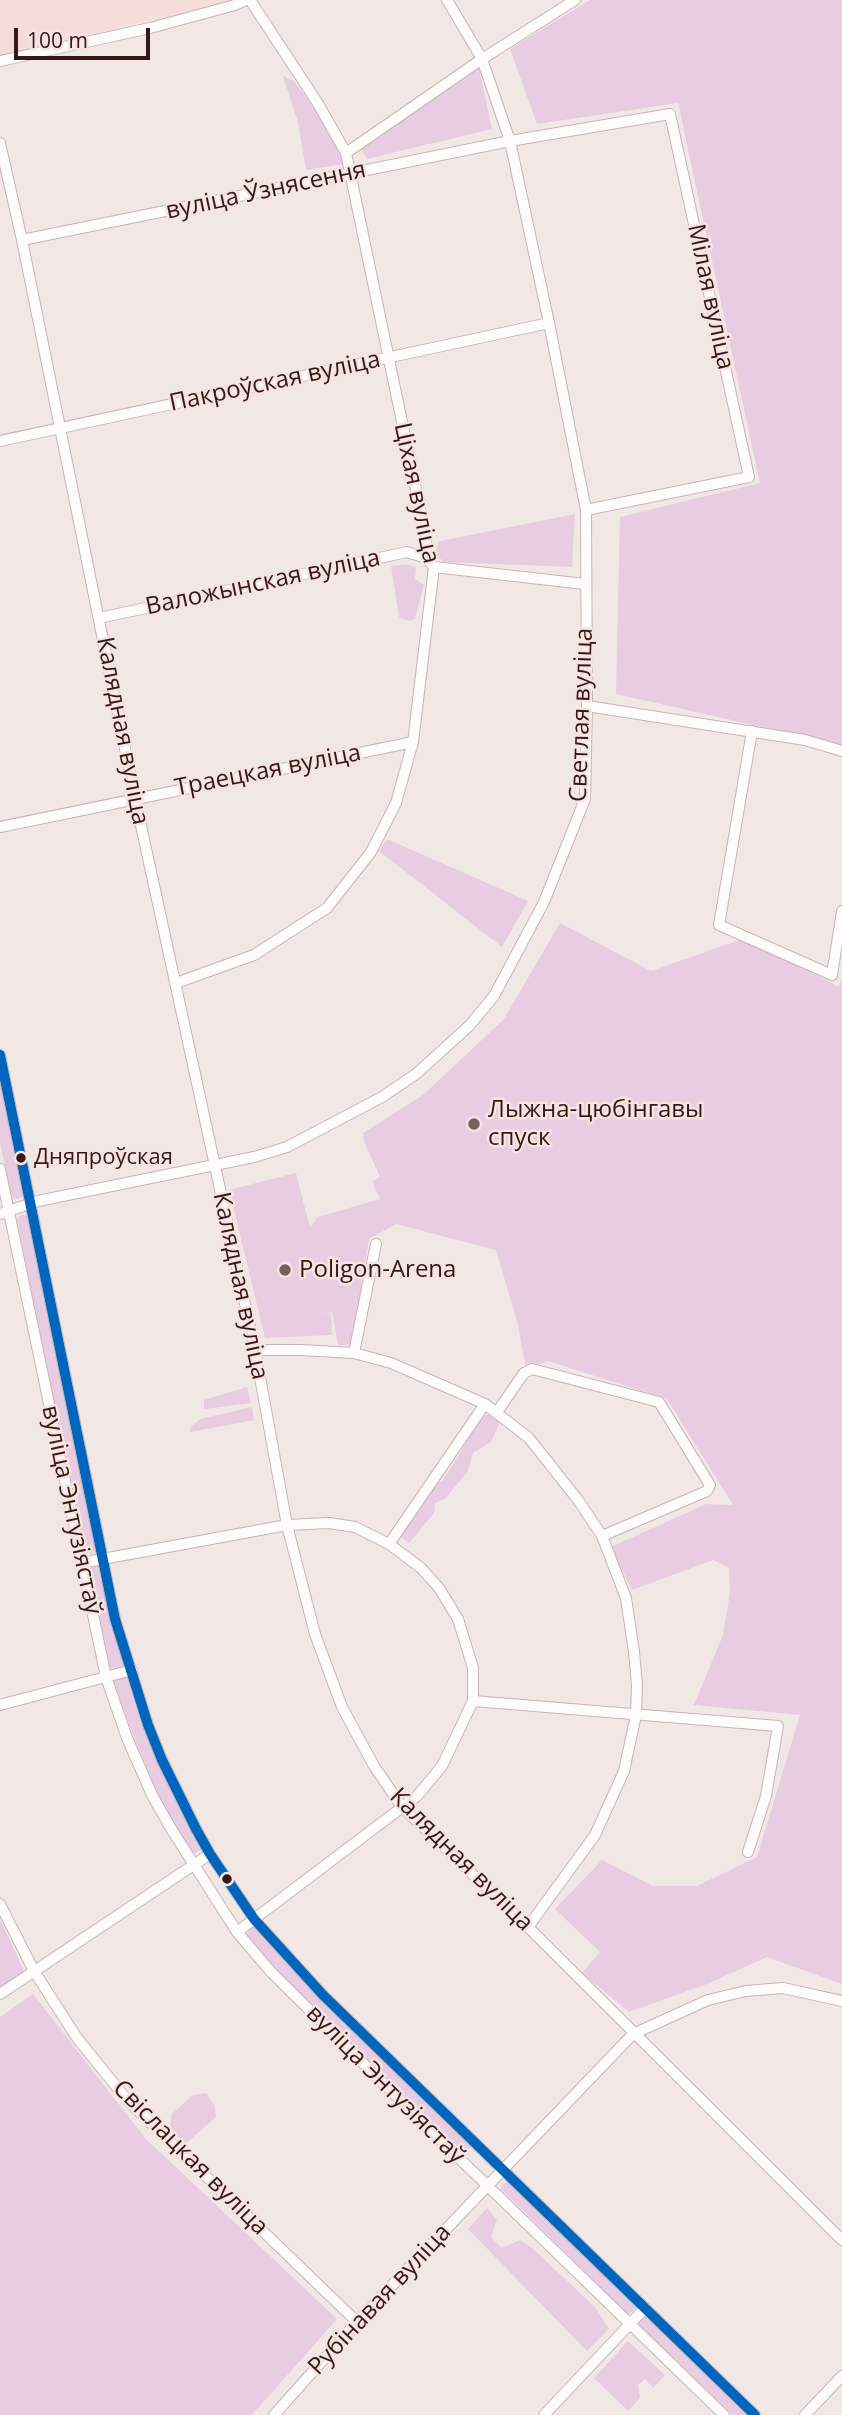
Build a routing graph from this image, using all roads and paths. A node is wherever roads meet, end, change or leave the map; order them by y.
1 (248, 0) edge
2 (447, 0) edge
3 (575, 0) edge
4 (482, 59) junction
5 (0, 61) edge
6 (510, 141) junction
7 (0, 143) edge
8 (346, 153) junction
9 (350, 173) junction
10 (22, 240) junction
11 (550, 323) junction
12 (387, 358) junction
13 (61, 428) junction
14 (0, 441) edge
15 (586, 510) junction
16 (430, 563) junction
17 (585, 584) junction
18 (100, 618) junction
19 (587, 706) junction
20 (752, 731) junction
21 (413, 742) junction
22 (842, 751) edge
23 (135, 798) junction
24 (0, 827) edge
25 (842, 911) edge
26 (176, 983) junction
27 (0, 1055) edge
28 (214, 1165) junction
29 (0, 1169) edge
30 (30, 1204) junction
31 (4, 1213) edge
32 (376, 1244) dead end
33 (255, 1350) junction
34 (354, 1353) junction
35 (485, 1404) junction
36 (498, 1412) junction
37 (288, 1524) junction
38 (602, 1536) junction
39 (389, 1544) junction
40 (104, 1559) junction
41 (81, 1563) junction
42 (132, 1670) junction
43 (106, 1677) junction
44 (473, 1701) junction
45 (0, 1705) edge
46 (636, 1715) junction
47 (402, 1807) junction
48 (748, 1852) dead end
49 (210, 1854) junction
50 (192, 1866) junction
51 (0, 1904) edge
52 (254, 1919) junction
53 (528, 1927) junction
54 (237, 1932) junction
55 (34, 1971) junction
56 (0, 1994) edge
57 (842, 2001) edge
58 (633, 2034) junction
59 (503, 2171) junction
60 (488, 2186) junction
61 (842, 2240) edge
62 (645, 2308) junction
63 (357, 2322) junction
64 (629, 2324) junction
65 (842, 2376) edge
66 (274, 2415) edge
67 (544, 2415) edge
68 (724, 2415) edge
69 (755, 2415) edge
70 (805, 2415) edge

1 - 5 street
1 - 8 street, Ціхая вуліца
2 - 4 street, Светлая вуліца
3 - 4 street, вуліца Ўзнясення
4 - 6 street, Светлая вуліца
4 - 8 street, вуліца Ўзнясення
6 - 9 street, вуліца Ўзнясення
6 - 11 street, Светлая вуліца
6 - 15 street, Мілая вуліца
7 - 10 street, Калядная вуліца
8 - 9 street, Ціхая вуліца
9 - 10 street, вуліца Ўзнясення
9 - 12 street, Ціхая вуліца
10 - 13 street, Калядная вуліца
11 - 12 street, Пакроўская вуліца
11 - 15 street, Светлая вуліца
12 - 13 street, Пакроўская вуліца
12 - 16 street, Ціхая вуліца
13 - 14 street, Пакроўская вуліца
13 - 18 street, Калядная вуліца
15 - 17 street, Светлая вуліца
16 - 17 street, Валожынская вуліца
16 - 18 street, Валожынская вуліца
16 - 21 street, Ціхая вуліца
17 - 19 street, Светлая вуліца
18 - 23 street, Калядная вуліца
19 - 20 street
19 - 28 street, Светлая вуліца
20 - 22 street
20 - 25 street
21 - 23 street, Траецкая вуліца
21 - 26 street, Ціхая вуліца
23 - 24 street, Траецкая вуліца
23 - 26 street, Калядная вуліца
26 - 28 street, Калядная вуліца
27 - 30 street, вуліца Энтузіястаў
28 - 30 street, Светлая вуліца
28 - 33 street, Калядная вуліца
29 - 31 street, вуліца Энтузіястаў
30 - 31 street, Светлая вуліца
30 - 40 street, вуліца Энтузіястаў
31 - 41 street, вуліца Энтузіястаў
32 - 34 street
33 - 34 street
33 - 37 street, Калядная вуліца
34 - 35 street
35 - 36 street
35 - 39 street
36 - 38 street
36 - 38 street
37 - 39 street
37 - 40 street
37 - 47 street, Калядная вуліца
38 - 46 street
39 - 44 street
40 - 41 street
40 - 42 street, вуліца Энтузіястаў
41 - 43 street, вуліца Энтузіястаў
42 - 43 street
42 - 49 street, вуліца Энтузіястаў
43 - 45 street
43 - 50 street, вуліца Энтузіястаў
44 - 46 street
44 - 47 street
46 - 48 street
46 - 53 street
47 - 52 street
47 - 53 street, Калядная вуліца
49 - 50 street
49 - 52 street, вуліца Энтузіястаў
50 - 54 street, вуліца Энтузіястаў
50 - 55 street
51 - 55 street, Свіслацкая вуліца
52 - 54 street
52 - 59 street, вуліца Энтузіястаў
53 - 58 street, Калядная вуліца
54 - 60 street, вуліца Энтузіястаў
55 - 56 street
55 - 63 street, Свіслацкая вуліца
57 - 58 street
58 - 59 street, Рубінавая вуліца
58 - 61 street, Калядная вуліца
59 - 60 street, Рубінавая вуліца
59 - 62 street, вуліца Энтузіястаў
60 - 63 street, Рубінавая вуліца
60 - 64 street, вуліца Энтузіястаў
62 - 64 street
62 - 69 street, вуліца Энтузіястаў
63 - 66 street, Рубінавая вуліца
64 - 67 street
64 - 68 street, вуліца Энтузіястаў
65 - 70 street

